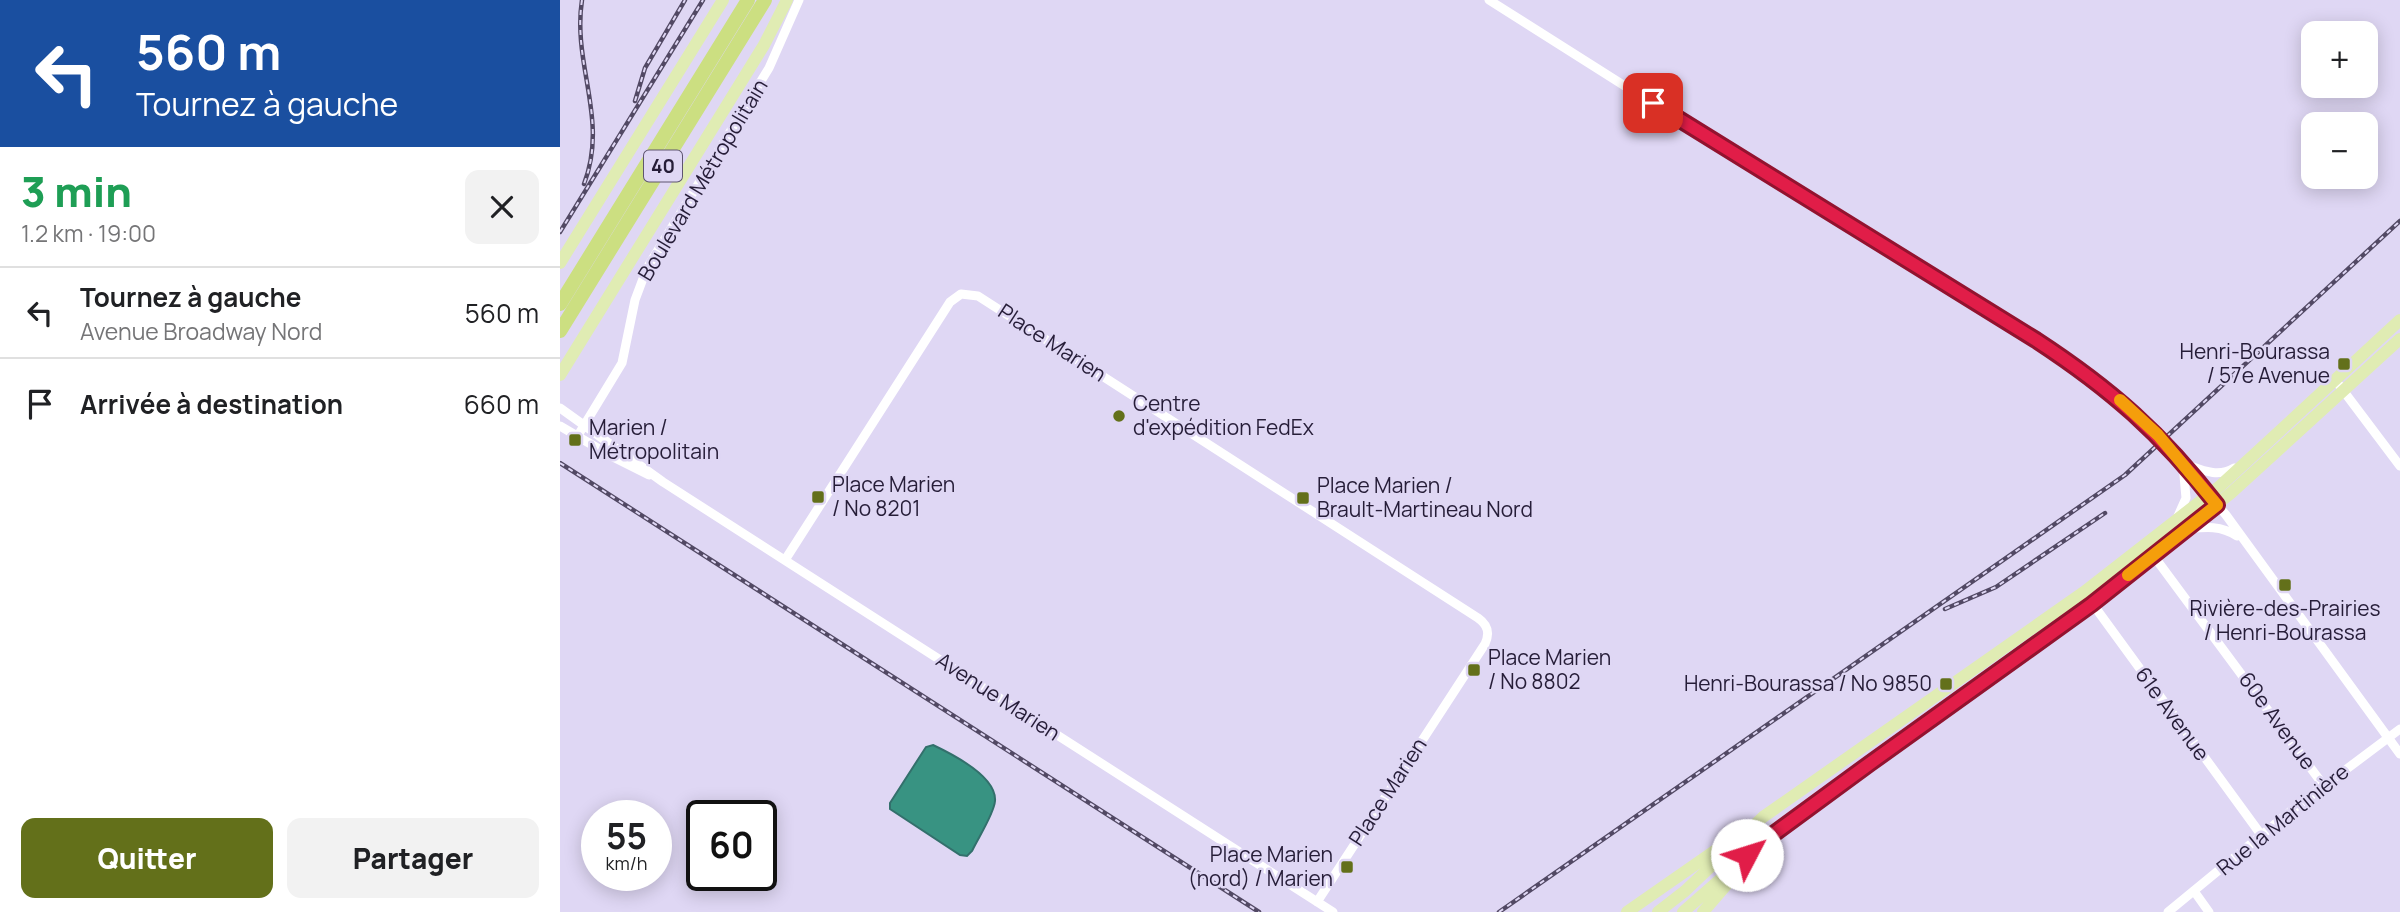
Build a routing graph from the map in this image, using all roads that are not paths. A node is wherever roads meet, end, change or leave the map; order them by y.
1 (723, 0) edge
2 (748, 0) edge
3 (765, 0) edge
4 (787, 0) edge
5 (799, 0) edge
6 (1489, 0) edge
7 (560, 263) edge
8 (560, 304) edge
9 (2400, 320) edge
10 (560, 331) edge
11 (2400, 338) edge
12 (561, 371) edge
13 (2340, 385) junction
14 (560, 408) edge
15 (585, 424) junction
16 (560, 426) edge
17 (577, 437) junction
18 (2259, 452) junction
19 (2183, 464) junction
20 (2400, 466) edge
21 (663, 482) junction
22 (2213, 499) junction
23 (2180, 525) junction
24 (2244, 540) junction
25 (2153, 555) junction
26 (786, 560) junction
27 (2084, 592) junction
28 (2092, 604) junction
29 (2400, 729) edge
30 (2388, 738) junction
31 (2400, 754) edge
32 (2324, 786) junction
33 (1763, 817) junction
34 (2262, 836) junction
35 (1764, 841) junction
36 (2194, 891) junction
37 (1317, 902) junction
38 (1334, 912) edge
39 (1627, 912) edge
40 (1658, 912) edge
41 (1683, 912) edge
42 (1703, 912) edge
43 (2168, 912) edge
44 (2209, 912) edge

1 - 7 main road
2 - 8 highway, 40
3 - 10 highway, 40
4 - 12 main road, Boulevard Métropolitain
5 - 15 street, Boulevard Métropolitain
6 - 19 street
9 - 13 main road
11 - 13 main road
13 - 18 main road
13 - 20 street
13 - 22 main road
14 - 15 street, Avenue Marien
15 - 17 street, Boulevard Métropolitain
15 - 21 street, Avenue Marien
16 - 17 street, Avenue Marien
17 - 21 street, Avenue Marien
18 - 19 street
18 - 22 main road
19 - 22 street
19 - 23 street
21 - 26 street, Avenue Marien
22 - 23 main road
22 - 24 street
23 - 24 street
23 - 25 main road
23 - 27 main road
24 - 30 street
25 - 28 main road
25 - 32 street, 60e Avenue
26 - 37 street, Avenue Marien
26 - 37 street, Place Marien
27 - 28 street, 61e Avenue
27 - 33 main road
28 - 34 street, 61e Avenue
28 - 35 main road
29 - 30 street, Rue la Martinière
30 - 31 street
30 - 32 street, Rue la Martinière
32 - 34 street, Rue la Martinière
33 - 39 main road
33 - 40 main road
34 - 36 street, Rue la Martinière
35 - 41 main road
35 - 42 main road
36 - 43 street, Rue la Martinière
36 - 44 street
37 - 38 street, Avenue Marien

